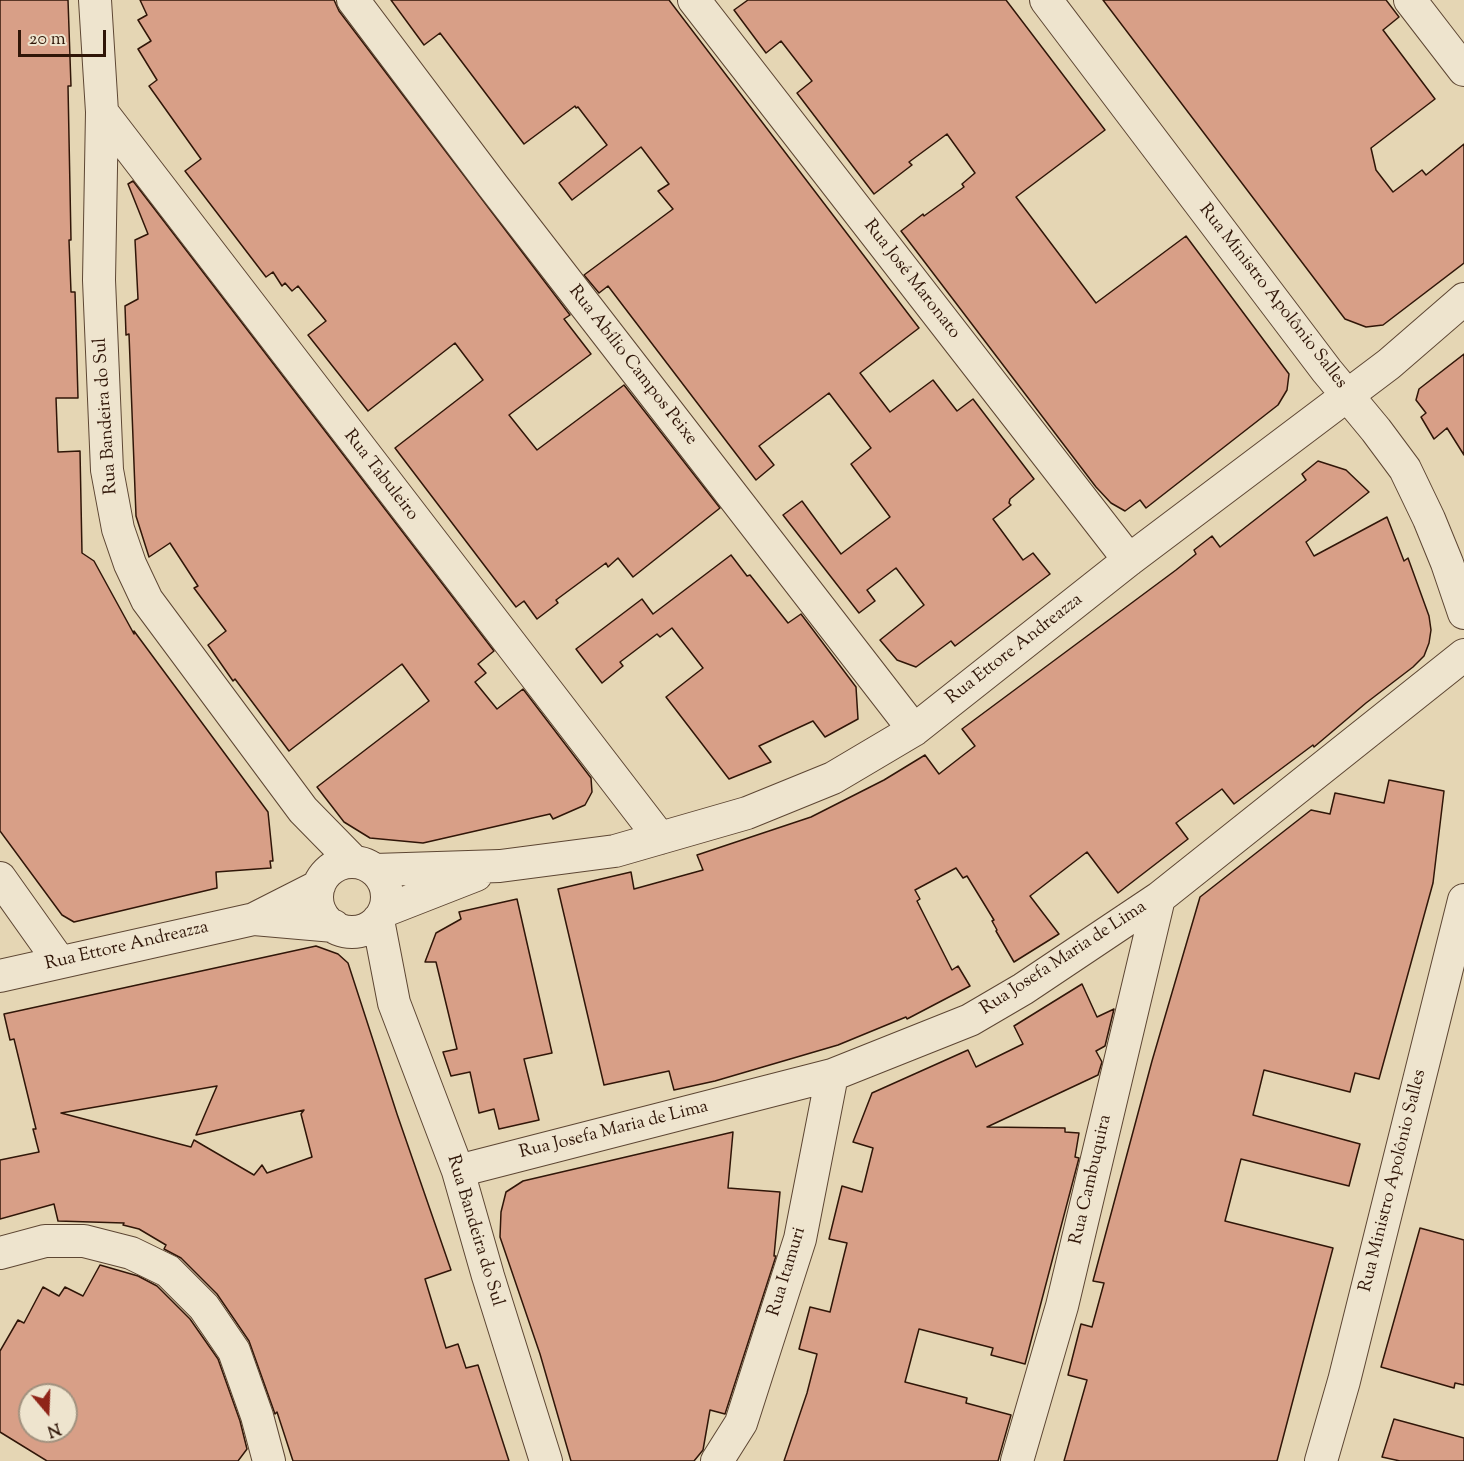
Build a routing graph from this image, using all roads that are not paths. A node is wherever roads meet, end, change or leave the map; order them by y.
1 (95, 0) edge
2 (353, 0) edge
3 (694, 0) edge
4 (1046, 0) edge
5 (1410, 0) edge
6 (1464, 70) edge
7 (102, 112) junction
8 (1464, 299) edge
9 (1348, 395) junction
10 (1129, 560) junction
11 (1464, 613) edge
12 (1464, 655) edge
13 (914, 730) junction
14 (303, 810) junction
15 (660, 838) junction
16 (365, 866) junction
17 (500, 866) junction
18 (0, 878) edge
19 (322, 880) junction
20 (1159, 898) junction
21 (1464, 900) edge
22 (381, 916) junction
23 (254, 919) junction
24 (340, 928) junction
25 (59, 961) junction
26 (0, 976) edge
27 (394, 1003) junction
28 (832, 1075) junction
29 (458, 1171) junction
30 (0, 1253) edge
31 (269, 1461) edge
32 (546, 1461) edge
33 (717, 1461) edge
34 (1017, 1461) edge
35 (1321, 1461) edge

1 - 7 street, Rua Bandeira do Sul
2 - 13 street, Rua Abílio Campos Peixe
3 - 10 street, Rua José Maronato
4 - 9 street, Rua Ministro Apolônio Salles
5 - 6 street
7 - 14 street, Rua Bandeira do Sul
7 - 15 street, Rua Tabuleiro
8 - 9 street, Rua Ettore Andreazza
9 - 10 street, Rua Ettore Andreazza
9 - 11 street, Rua Ministro Apolônio Salles
10 - 13 street, Rua Ettore Andreazza
12 - 20 street, Rua Josefa Maria de Lima
13 - 15 street, Rua Ettore Andreazza
14 - 16 street, Rua Bandeira do Sul
14 - 19 street, Rua Bandeira do Sul
15 - 17 street, Rua Ettore Andreazza
16 - 17 street, Rua Ettore Andreazza
16 - 19 street
16 - 22 street
17 - 22 street, Rua Ettore Andreazza
18 - 25 street
19 - 23 street, Rua Ettore Andreazza
19 - 24 street
20 - 28 street, Rua Josefa Maria de Lima
20 - 34 street, Rua Cambuquira
21 - 35 street, Rua Ministro Apolônio Salles
22 - 24 street
22 - 27 street, Rua Bandeira do Sul
23 - 24 street, Rua Ettore Andreazza
23 - 25 street, Rua Ettore Andreazza
24 - 27 street, Rua Bandeira do Sul
25 - 26 street, Rua Ettore Andreazza
27 - 29 street, Rua Bandeira do Sul
28 - 29 street, Rua Josefa Maria de Lima
28 - 33 street, Rua Itamuri
29 - 32 street, Rua Bandeira do Sul
30 - 31 street

